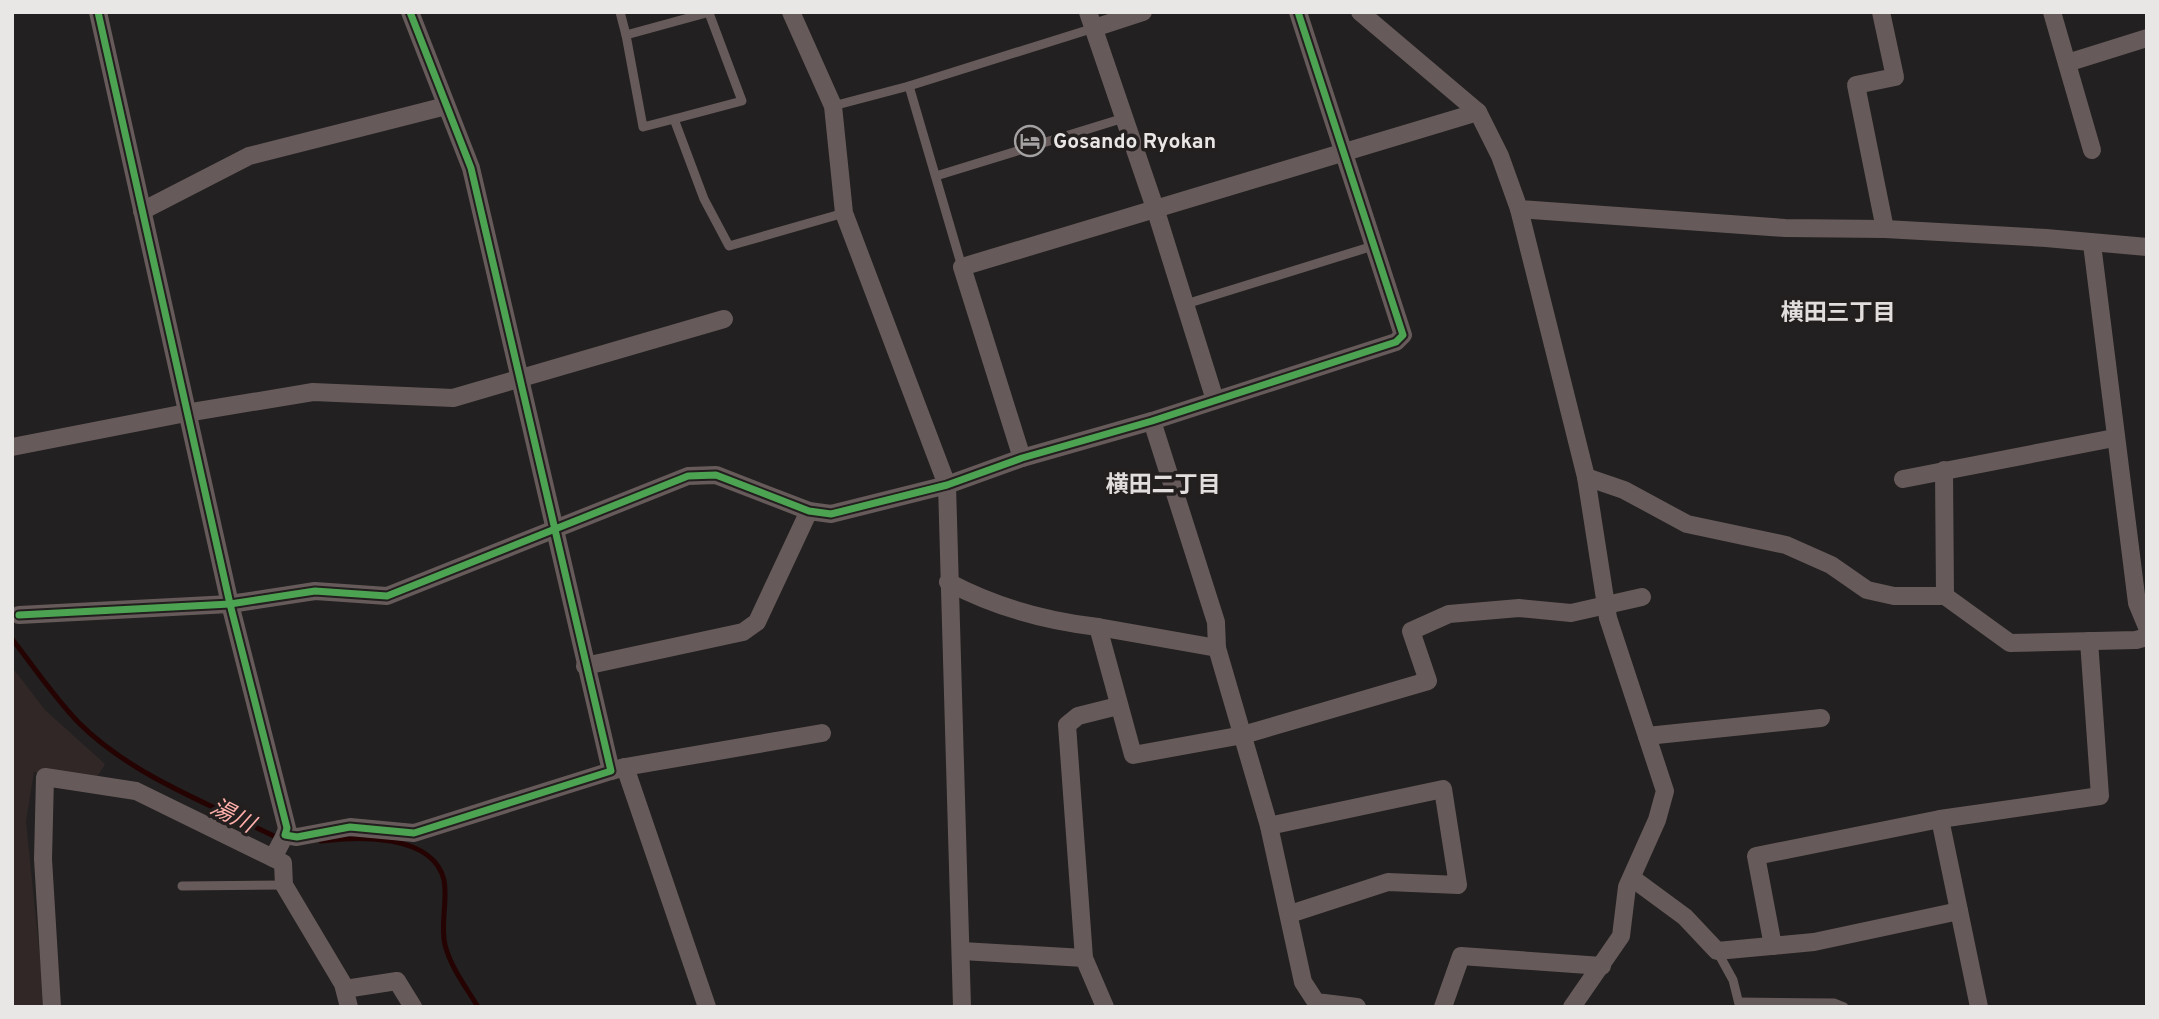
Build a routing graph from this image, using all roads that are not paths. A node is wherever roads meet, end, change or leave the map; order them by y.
1 (98, 12) edge
2 (410, 12) edge
3 (620, 12) edge
4 (709, 12) edge
5 (791, 12) edge
6 (1143, 12) edge
7 (1298, 12) edge
8 (1360, 12) edge
9 (1881, 12) edge
10 (2052, 12) edge
11 (1091, 20) edge
12 (626, 34) junction
13 (2147, 38) edge
14 (2067, 63) junction
15 (909, 86) junction
16 (446, 106) junction
17 (833, 106) junction
18 (1478, 112) junction
19 (1124, 118) junction
20 (674, 119) junction
21 (2092, 150) dead end
22 (1345, 154) junction
23 (936, 176) junction
24 (1155, 208) junction
25 (1519, 209) junction
26 (142, 211) junction
27 (844, 214) junction
28 (1885, 229) junction
29 (2092, 244) junction
30 (1373, 246) junction
31 (2147, 247) edge
32 (962, 267) junction
33 (1186, 304) junction
34 (724, 319) dead end
35 (520, 379) junction
36 (1214, 400) junction
37 (186, 413) junction
38 (1152, 421) junction
39 (2114, 438) junction
40 (12, 447) edge
41 (1022, 458) junction
42 (1944, 470) junction
43 (1586, 477) junction
44 (1903, 479) dead end
45 (947, 485) junction
46 (809, 511) junction
47 (555, 529) junction
48 (948, 582) junction
49 (1945, 596) junction
50 (1642, 597) dead end
51 (230, 604) junction
52 (1605, 606) junction
53 (19, 615) dead end
54 (1098, 627) junction
55 (2147, 627) edge
56 (2147, 637) edge
57 (2089, 641) junction
58 (1217, 648) junction
59 (585, 666) junction
60 (1118, 706) junction
61 (1821, 718) dead end
62 (822, 733) dead end
63 (1243, 735) junction
64 (1647, 736) junction
65 (618, 769) junction
66 (1940, 819) junction
67 (1269, 826) junction
68 (280, 844) junction
69 (1632, 878) junction
70 (284, 885) junction
71 (182, 886) dead end
72 (1959, 911) junction
73 (1290, 914) junction
74 (1773, 946) junction
75 (962, 951) junction
76 (1717, 951) junction
77 (1084, 958) junction
78 (1602, 966) junction
79 (347, 998) edge
80 (1739, 1004) edge
81 (52, 1007) edge
82 (413, 1007) edge
83 (707, 1007) edge
84 (962, 1007) edge
85 (1105, 1007) edge
86 (1357, 1007) edge
87 (1443, 1007) edge
88 (1572, 1007) edge
89 (1844, 1007) edge
90 (1979, 1007) edge

1 - 26 street
2 - 16 street
3 - 12 lane
4 - 12 lane
4 - 20 lane
5 - 17 street
6 - 11 street
7 - 22 street
8 - 18 street
9 - 28 street
10 - 14 street
11 - 15 lane
11 - 19 street
12 - 20 lane
13 - 14 street
14 - 21 street
15 - 17 lane
15 - 23 lane
16 - 26 street
16 - 35 street
17 - 27 street
18 - 22 street
18 - 25 street
19 - 23 lane
19 - 24 street
20 - 27 lane
22 - 24 street
22 - 30 street
23 - 32 lane
24 - 32 street
24 - 33 street
25 - 28 street
25 - 43 street
26 - 37 street
27 - 45 street
28 - 29 street
29 - 31 street
29 - 39 street
30 - 33 lane
30 - 36 street
32 - 41 street
33 - 36 street
34 - 35 street
35 - 37 street
35 - 47 street
36 - 38 street
37 - 40 street
37 - 51 street
38 - 41 street
38 - 58 street
39 - 42 street
39 - 55 street
41 - 45 street
42 - 44 street
42 - 49 street
43 - 49 street
43 - 52 street
45 - 46 street
45 - 48 street
46 - 47 street
46 - 59 street
47 - 51 street
47 - 59 street
48 - 54 street
48 - 75 street
49 - 57 street
50 - 52 street
51 - 53 street
51 - 68 street
52 - 63 street
52 - 64 street
54 - 58 street
54 - 60 street
56 - 57 street
57 - 66 street
58 - 63 street
59 - 65 street
60 - 63 street
60 - 77 street
61 - 64 street
62 - 65 street
63 - 67 street
64 - 69 street
65 - 68 street
65 - 83 street
66 - 72 street
66 - 74 street
67 - 73 street
67 - 73 street
68 - 70 street
68 - 81 street
69 - 76 street
69 - 78 street
70 - 71 lane
70 - 79 street
72 - 74 street
72 - 90 street
73 - 86 street
74 - 76 street
75 - 77 street
75 - 84 street
76 - 80 lane
77 - 85 street
78 - 87 street
78 - 88 street
79 - 82 street
80 - 89 lane

